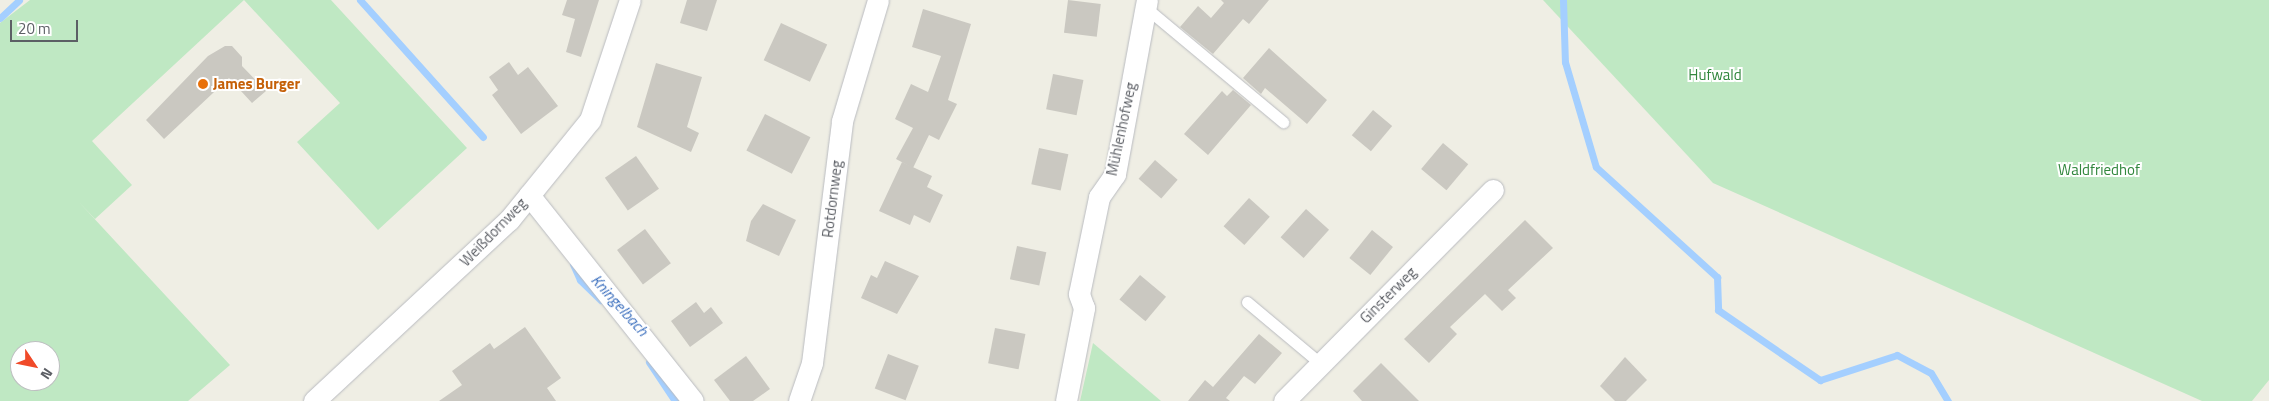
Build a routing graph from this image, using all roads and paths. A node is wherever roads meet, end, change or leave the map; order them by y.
1 (630, 0) edge
2 (878, 0) edge
3 (1146, 3) edge
4 (1283, 122) dead end
5 (1493, 190) dead end
6 (529, 195) junction
7 (1247, 302) dead end
8 (1320, 363) junction
9 (314, 401) edge
10 (692, 401) edge
11 (799, 401) edge
12 (1066, 401) edge
13 (1284, 401) edge

1 - 6 street, Weißdornweg
2 - 11 street, Rotdornweg
3 - 4 lane
3 - 12 street, Mühlenhofweg
5 - 8 street, Ginsterweg
6 - 9 street, Weißdornweg
6 - 10 street
7 - 8 lane
8 - 13 street, Ginsterweg

